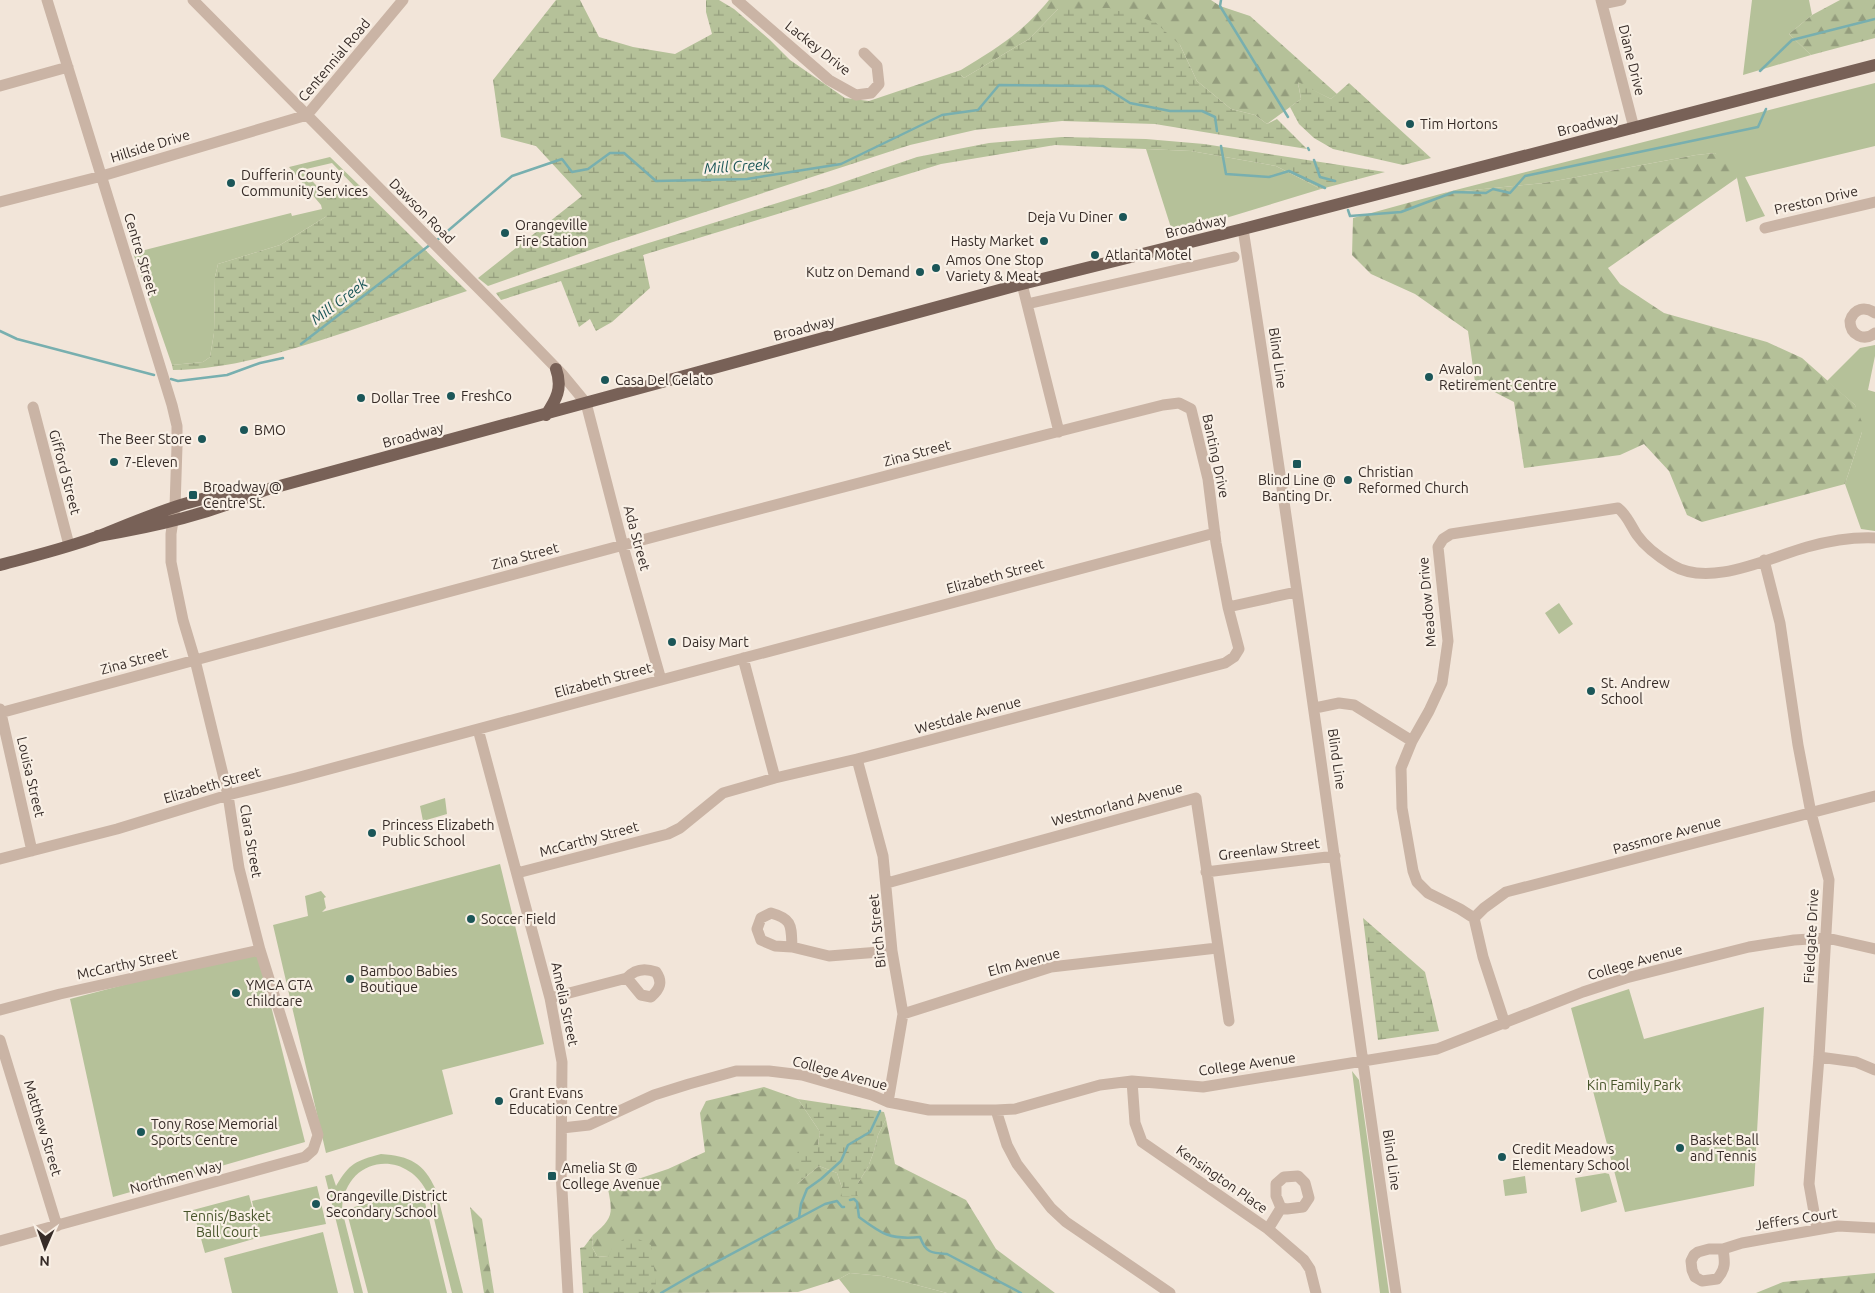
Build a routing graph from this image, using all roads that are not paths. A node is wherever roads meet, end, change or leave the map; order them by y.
1 (47, 0) edge
2 (193, 0) edge
3 (403, 0) edge
4 (737, 0) edge
5 (1621, 0) edge
6 (1602, 2) edge
7 (864, 53) dead end
8 (1875, 65) edge
9 (68, 67) junction
10 (0, 86) edge
11 (307, 115) junction
12 (1634, 128) junction
13 (102, 176) junction
14 (0, 202) edge
15 (1875, 202) edge
16 (1764, 228) dead end
17 (1244, 229) junction
18 (1234, 257) dead end
19 (1022, 284) junction
20 (1027, 304) junction
21 (1875, 313) edge
22 (1875, 333) edge
23 (556, 369) junction
24 (586, 403) junction
25 (33, 407) dead end
26 (546, 415) junction
27 (1059, 432) junction
28 (265, 490) junction
29 (175, 507) junction
30 (174, 521) junction
31 (1215, 534) junction
32 (98, 536) junction
33 (1875, 538) edge
34 (69, 545) junction
35 (623, 546) junction
36 (1764, 560) junction
37 (0, 565) edge
38 (1296, 592) junction
39 (1228, 607) junction
40 (743, 658) junction
41 (195, 660) junction
42 (661, 680) junction
43 (1315, 708) junction
44 (0, 711) edge
45 (478, 729) junction
46 (1412, 741) junction
47 (857, 759) junction
48 (775, 778) junction
49 (228, 794) junction
50 (1875, 796) edge
51 (1811, 813) junction
52 (668, 834) joint
53 (32, 851) junction
54 (1335, 856) junction
55 (0, 859) edge
56 (1206, 872) junction
57 (517, 873) junction
58 (887, 883) junction
59 (1474, 918) junction
60 (1827, 938) junction
61 (792, 947) dead end
62 (1217, 948) junction
63 (1875, 949) edge
64 (260, 950) junction
65 (892, 951) junction
66 (628, 978) dead end
67 (550, 998) junction
68 (0, 1010) edge
69 (903, 1014) junction
70 (1229, 1021) dead end
71 (1505, 1024) junction
72 (0, 1040) edge
73 (1819, 1057) junction
74 (1362, 1062) junction
75 (1875, 1070) edge
76 (1132, 1081) junction
77 (888, 1102) junction
78 (996, 1110) junction
79 (562, 1128) junction
80 (304, 1158) joint
81 (1281, 1208) dead end
82 (57, 1226) junction
83 (1875, 1228) edge
84 (1268, 1229) junction
85 (1817, 1229) junction
86 (0, 1241) edge
87 (1723, 1249) dead end
88 (568, 1293) edge
89 (1170, 1293) edge
90 (1316, 1293) edge
91 (1396, 1293) edge

1 - 9 street, Centre Street
2 - 11 street, Dawson Road
3 - 11 street, Centennial Road
4 - 7 street, Lackey Drive
5 - 6 street
6 - 12 street, Diane Drive
8 - 12 main road, Broadway
9 - 10 street
9 - 13 street, Centre Street
11 - 13 street, Hillside Drive
11 - 23 street, Dawson Road
12 - 17 main road, Broadway
13 - 14 street, Hillside Drive
13 - 29 street, Centre Street
15 - 16 street, Preston Drive
17 - 19 main road, Broadway
17 - 38 street, Blind Line
18 - 20 street
19 - 20 street
19 - 24 main road, Broadway
20 - 27 street
21 - 22 street
23 - 24 street, Dawson Road
23 - 26 main road
24 - 26 main road, Broadway
24 - 35 street, Ada Street
25 - 34 street, Gifford Street
26 - 28 main road, Broadway
27 - 31 street, Banting Drive
27 - 35 street, Zina Street
28 - 29 main road, Broadway
28 - 30 main road, Broadway
29 - 30 street, Centre Street
29 - 32 main road, Broadway
30 - 32 main road, Broadway
30 - 41 street, Clara Street
31 - 39 street, Banting Drive
31 - 40 street, Elizabeth Street
32 - 34 main road, Broadway
33 - 36 street, Meadow Drive
34 - 37 main road, Broadway
35 - 41 street, Zina Street
35 - 42 street, Ada Street
36 - 46 street, Meadow Drive
36 - 51 street, Fieldgate Drive
38 - 39 street
38 - 43 street, Blind Line
39 - 47 street, Westdale Avenue
40 - 42 street, Elizabeth Street
40 - 48 street
41 - 44 street, Zina Street
41 - 49 street, Clara Street
42 - 45 street, Elizabeth Street
43 - 46 street
43 - 54 street, Blind Line
44 - 53 street, Louisa Street
45 - 49 street, Elizabeth Street
45 - 57 street, Amelia Street
46 - 59 street, Meadow Drive
47 - 48 street, Westdale Avenue
47 - 58 street, Birch Street
48 - 52 street, Westdale Avenue
49 - 53 street, Elizabeth Street
49 - 64 street, Clara Street
50 - 51 street, Passmore Avenue
51 - 59 street, Passmore Avenue
51 - 60 street, Fieldgate Drive
52 - 57 street, McCarthy Street
53 - 55 street, Elizabeth Street
54 - 56 street, Greenlaw Street
54 - 74 street, Blind Line
56 - 58 street, Westmorland Avenue
56 - 62 street, Westmorland Avenue
57 - 67 street, Amelia Street
58 - 65 street, Birch Street
59 - 71 street
60 - 63 street, College Avenue
60 - 71 street, College Avenue
60 - 73 street, Fieldgate Drive
61 - 65 street
62 - 69 street, Elm Avenue
62 - 70 street, Westmorland Avenue
64 - 68 street, McCarthy Street
64 - 80 street, Clara Street
65 - 69 street, Birch Street
66 - 67 street
67 - 79 street, Amelia Street
69 - 77 street, Birch Street
71 - 74 street, College Avenue
72 - 82 street, Matthew Street
73 - 75 street
73 - 85 street, Fieldgate Drive
74 - 76 street, College Avenue
74 - 91 street, Blind Line
76 - 78 street, College Avenue
76 - 84 street, Kensington Place
77 - 78 street, College Avenue
77 - 79 street, College Avenue
78 - 89 street
79 - 88 street, Amelia Street
80 - 82 street, Northmen Way
81 - 84 street
82 - 86 street, Northmen Way
83 - 85 street, Jeffers Court
84 - 90 street, Kensington Place
85 - 87 street, Jeffers Court

